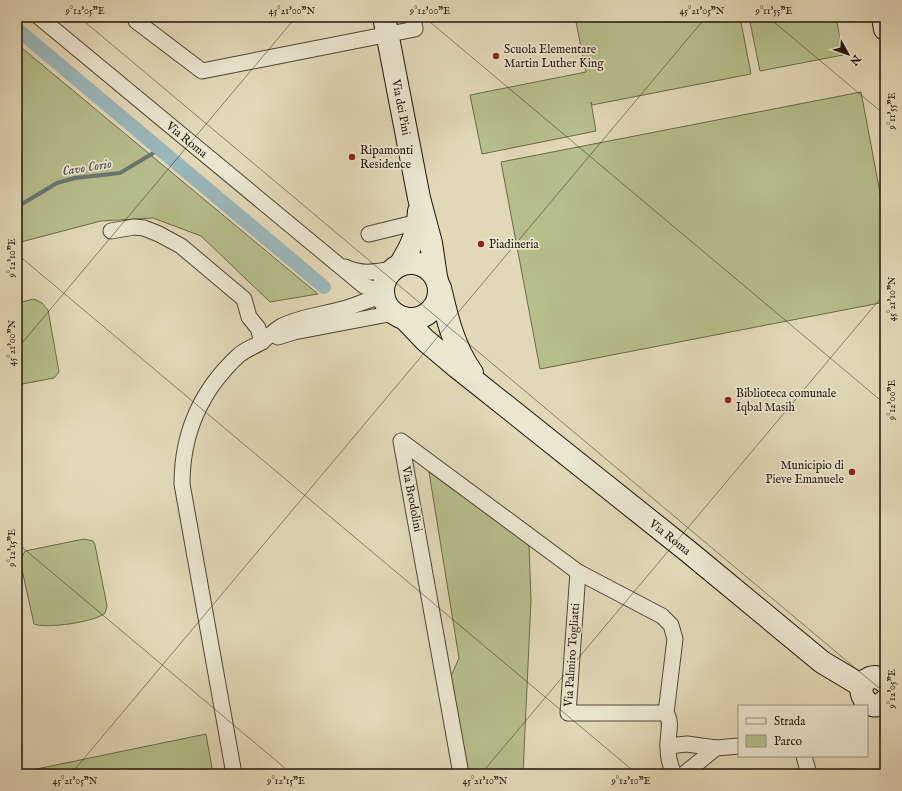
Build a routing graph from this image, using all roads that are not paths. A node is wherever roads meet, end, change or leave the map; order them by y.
1 (39, 17) edge
2 (136, 17) edge
3 (413, 17) edge
4 (883, 17) edge
5 (386, 26) edge
6 (885, 29) edge
7 (419, 198) junction
8 (418, 222) junction
9 (111, 231) dead end
10 (369, 234) dead end
11 (336, 262) junction
12 (397, 267) junction
13 (438, 282) junction
14 (391, 305) junction
15 (262, 342) junction
16 (480, 384) junction
17 (578, 572) junction
18 (884, 679) edge
19 (862, 686) junction
20 (884, 704) edge
21 (666, 713) junction
22 (668, 746) junction
23 (738, 746) edge
24 (716, 748) junction
25 (804, 757) edge
26 (234, 774) edge
27 (461, 774) edge
28 (674, 774) edge
29 (684, 774) edge
30 (809, 774) edge

1 - 11 street, Via Roma
2 - 5 street
3 - 5 street
4 - 6 street
5 - 7 street, Via dei Pini
7 - 8 street, Via dei Pini
7 - 13 street, Via dei Pini
8 - 10 street
8 - 12 street, Via dei Pini
9 - 15 street
11 - 12 street, Via Roma
11 - 14 street, Via Roma
12 - 13 street
12 - 14 street
13 - 14 street
13 - 16 street, Via Roma
14 - 15 street
14 - 16 street, Via Roma
15 - 26 street
16 - 19 street, Via Roma
17 - 21 street
17 - 21 street, Via Palmiro Togliatti
17 - 27 street, Via Brodolini
18 - 19 street
19 - 20 street
21 - 22 street
22 - 24 street
22 - 28 street
23 - 24 street
24 - 29 street
25 - 30 street

